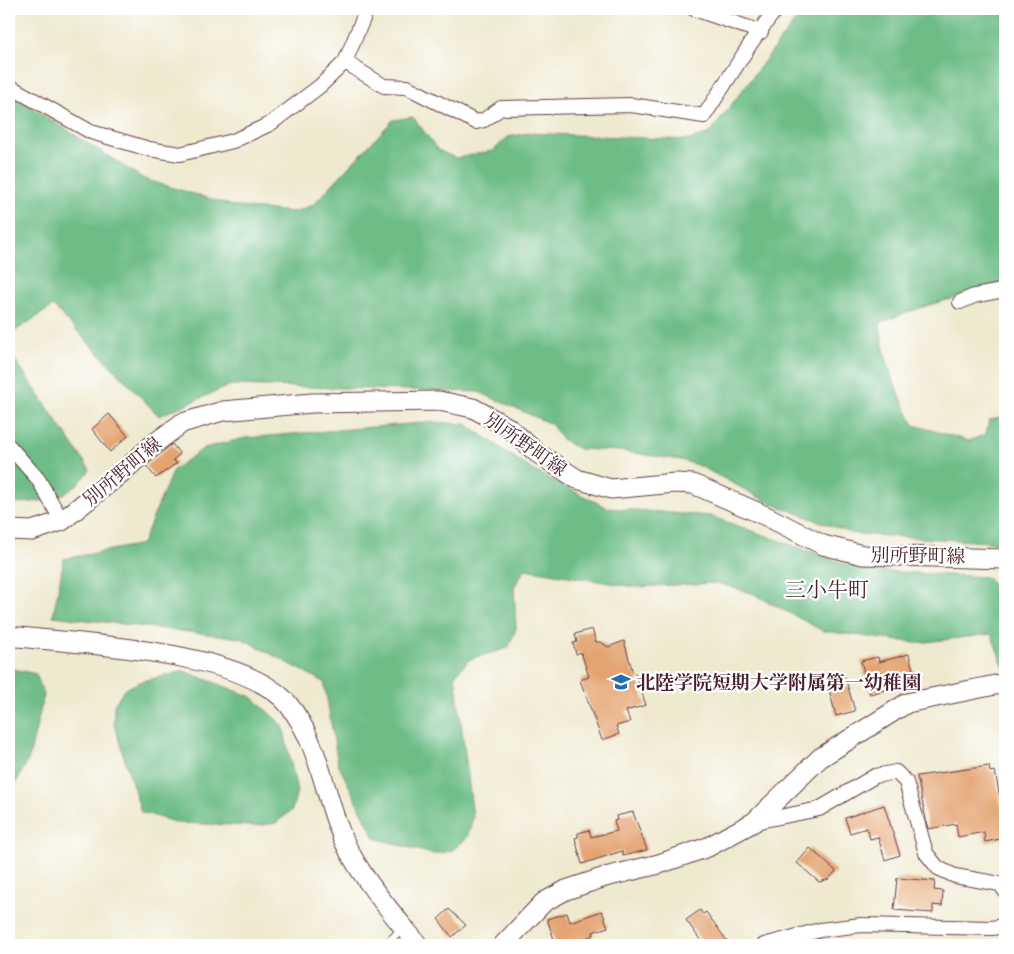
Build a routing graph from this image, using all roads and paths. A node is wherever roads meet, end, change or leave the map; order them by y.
1 (367, 9) edge
2 (694, 9) edge
3 (776, 9) edge
4 (761, 32) junction
5 (345, 62) junction
6 (9, 86) edge
7 (1005, 290) edge
8 (960, 302) dead end
9 (9, 446) edge
10 (62, 521) junction
11 (9, 530) edge
12 (1005, 558) edge
13 (9, 636) edge
14 (1005, 683) edge
15 (754, 822) junction
16 (1005, 891) edge
17 (1005, 926) edge
18 (403, 927) junction
19 (386, 945) edge
20 (418, 945) edge
21 (503, 945) edge
22 (764, 945) edge

1 - 5 street
2 - 4 street
3 - 4 street
4 - 5 street
5 - 6 street
7 - 8 street
9 - 10 street
10 - 11 street, 別所野町線
10 - 12 street, 別所野町線
13 - 18 street
14 - 15 street
15 - 16 street
15 - 21 street
17 - 22 street
18 - 19 lane
18 - 20 street

